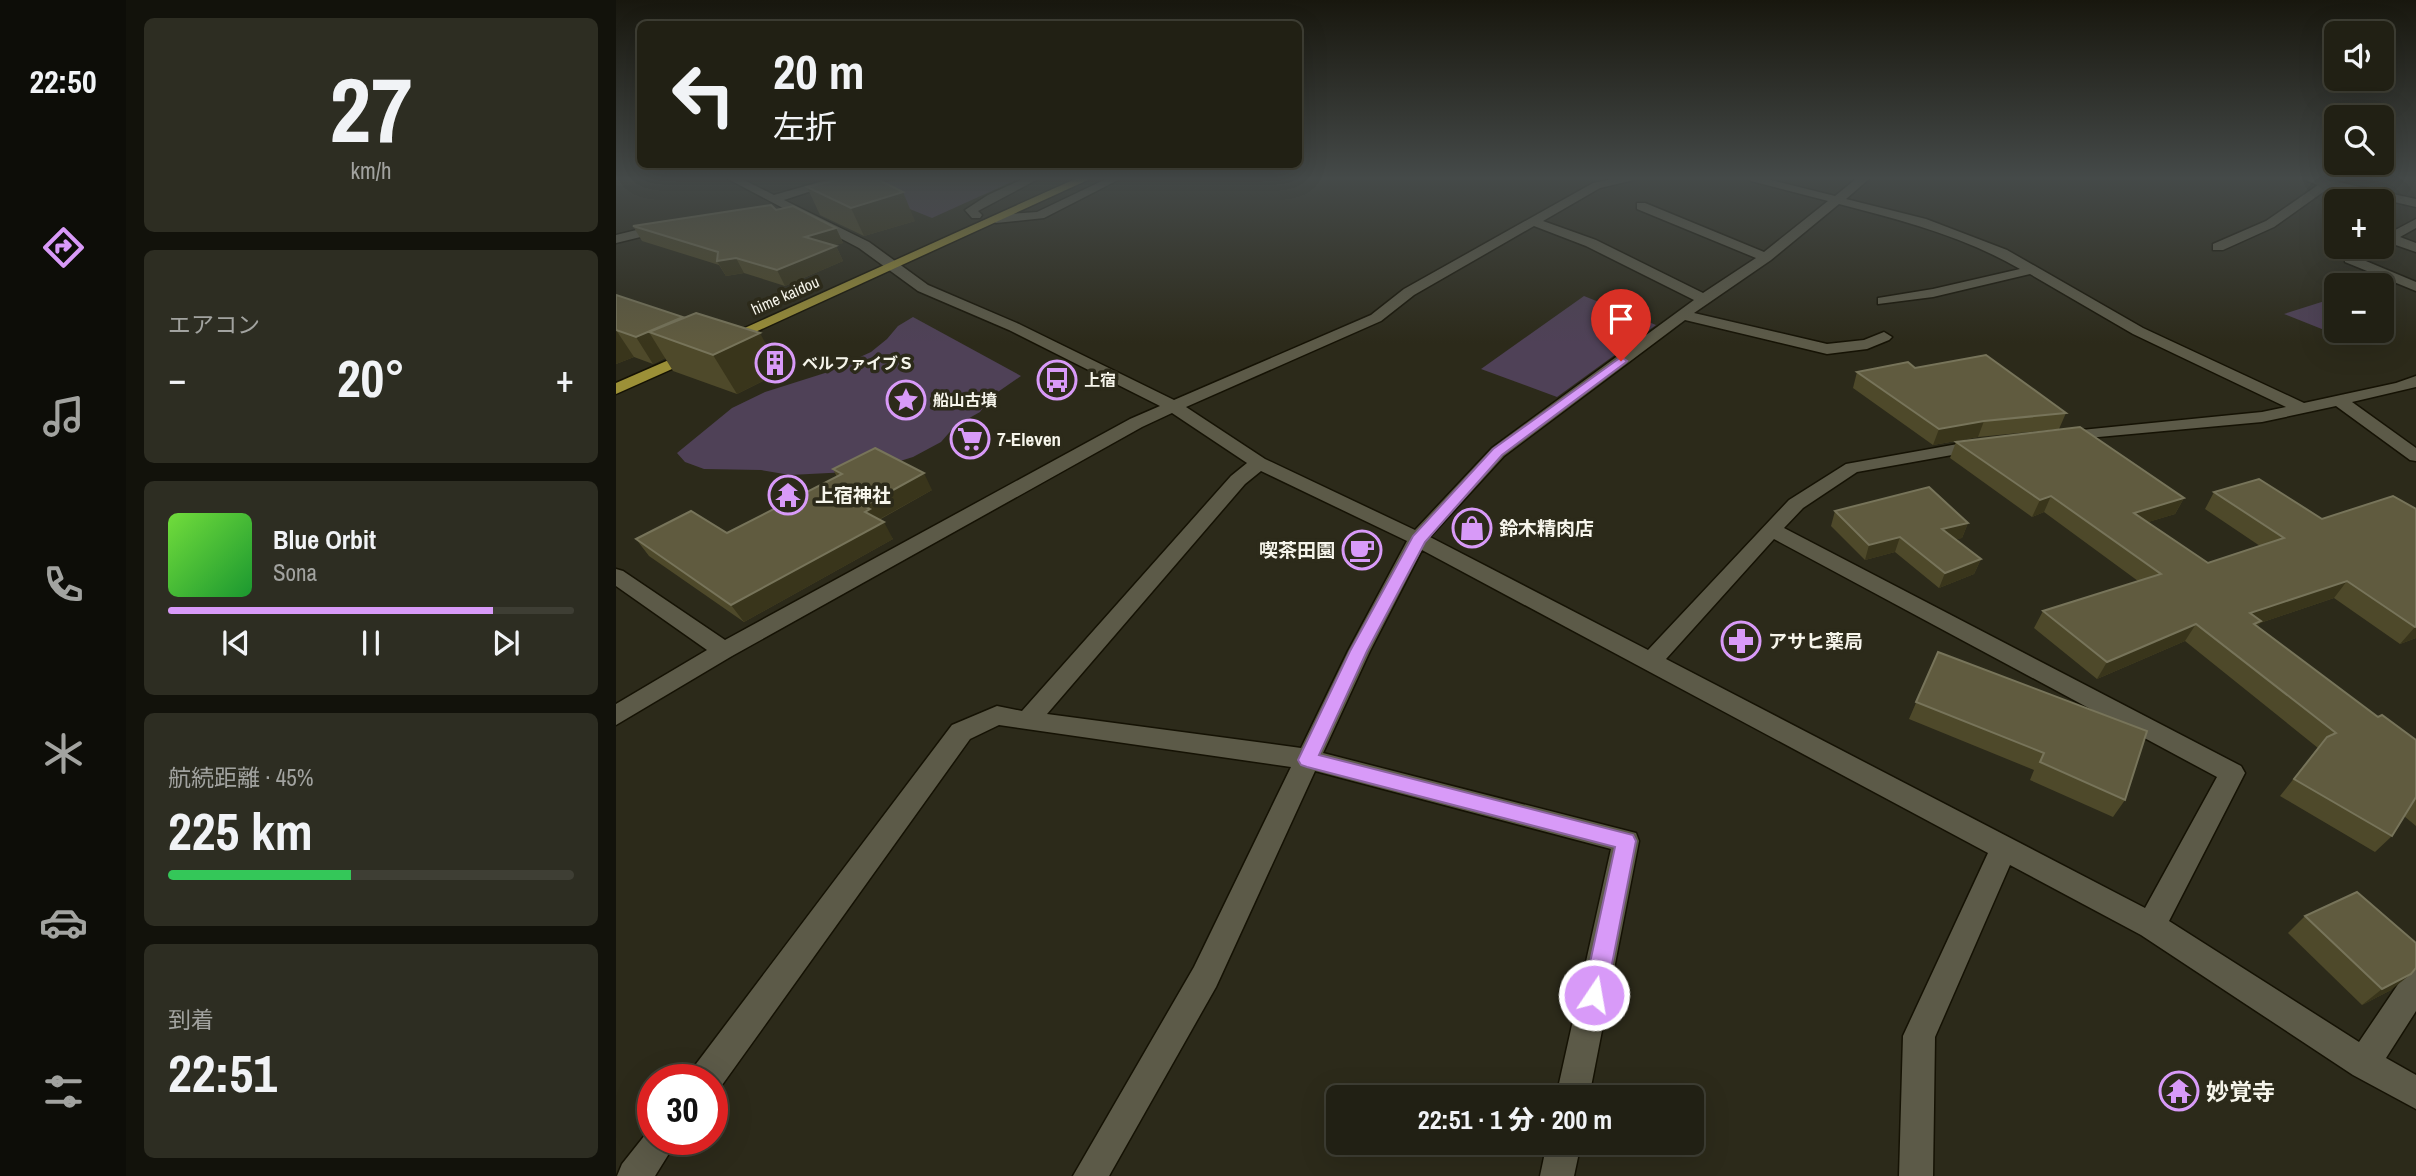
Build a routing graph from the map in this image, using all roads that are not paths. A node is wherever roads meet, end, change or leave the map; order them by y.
1 (639, 234) edge
2 (842, 234) edge
3 (944, 234) edge
4 (962, 234) edge
5 (1514, 234) edge
6 (1567, 234) edge
7 (1709, 234) edge
8 (1794, 234) edge
9 (1956, 234) edge
10 (2248, 234) edge
11 (616, 239) edge
12 (2394, 242) edge
13 (2218, 247) dead end
14 (2416, 248) edge
15 (1766, 257) junction
16 (2350, 259) edge
17 (891, 265) junction
18 (2031, 270) junction
19 (2416, 287) edge
20 (1704, 299) junction
21 (1883, 301) dead end
22 (1683, 315) junction
23 (1884, 337) dead end
24 (2416, 380) edge
25 (616, 388) edge
26 (2338, 400) junction
27 (1174, 407) junction
28 (2302, 408) junction
29 (2043, 438) edge
30 (2004, 442) edge
31 (2416, 456) edge
32 (1259, 463) junction
33 (1772, 530) junction
34 (1418, 539) junction
35 (616, 576) edge
36 (724, 650) junction
37 (1650, 662) junction
38 (616, 716) edge
39 (1027, 721) junction
40 (1307, 760) junction
41 (2004, 848) junction
42 (2151, 926) junction
43 (2416, 984) edge
44 (717, 1064) edge
45 (2364, 1064) junction
46 (1575, 1085) edge
47 (2416, 1093) edge
48 (650, 1155) edge
49 (1561, 1155) edge
50 (634, 1176) edge
51 (1090, 1176) edge
52 (1557, 1176) edge
53 (1916, 1176) edge

1 - 11 street
2 - 17 street
3 - 17 main road, hime kaidou
4 - 17 main road, hime kaidou
5 - 27 street
6 - 20 street
7 - 15 street
8 - 15 street
9 - 18 street
10 - 13 street
12 - 14 street
15 - 20 street
16 - 19 street
17 - 25 main road, hime kaidou
17 - 27 street
18 - 21 street
18 - 28 street
20 - 22 street
22 - 23 street
22 - 34 street
24 - 26 street
26 - 28 street
26 - 31 street
27 - 32 street
27 - 36 street
28 - 29 street
30 - 33 street
32 - 34 street
32 - 39 street
33 - 37 street
33 - 42 street
34 - 37 street
34 - 40 street
35 - 36 street
36 - 38 street
37 - 41 street
39 - 40 street
39 - 44 street
40 - 46 street
40 - 51 street
41 - 42 street
41 - 53 street
42 - 45 street
43 - 45 street
45 - 47 street
48 - 50 street
49 - 52 street

